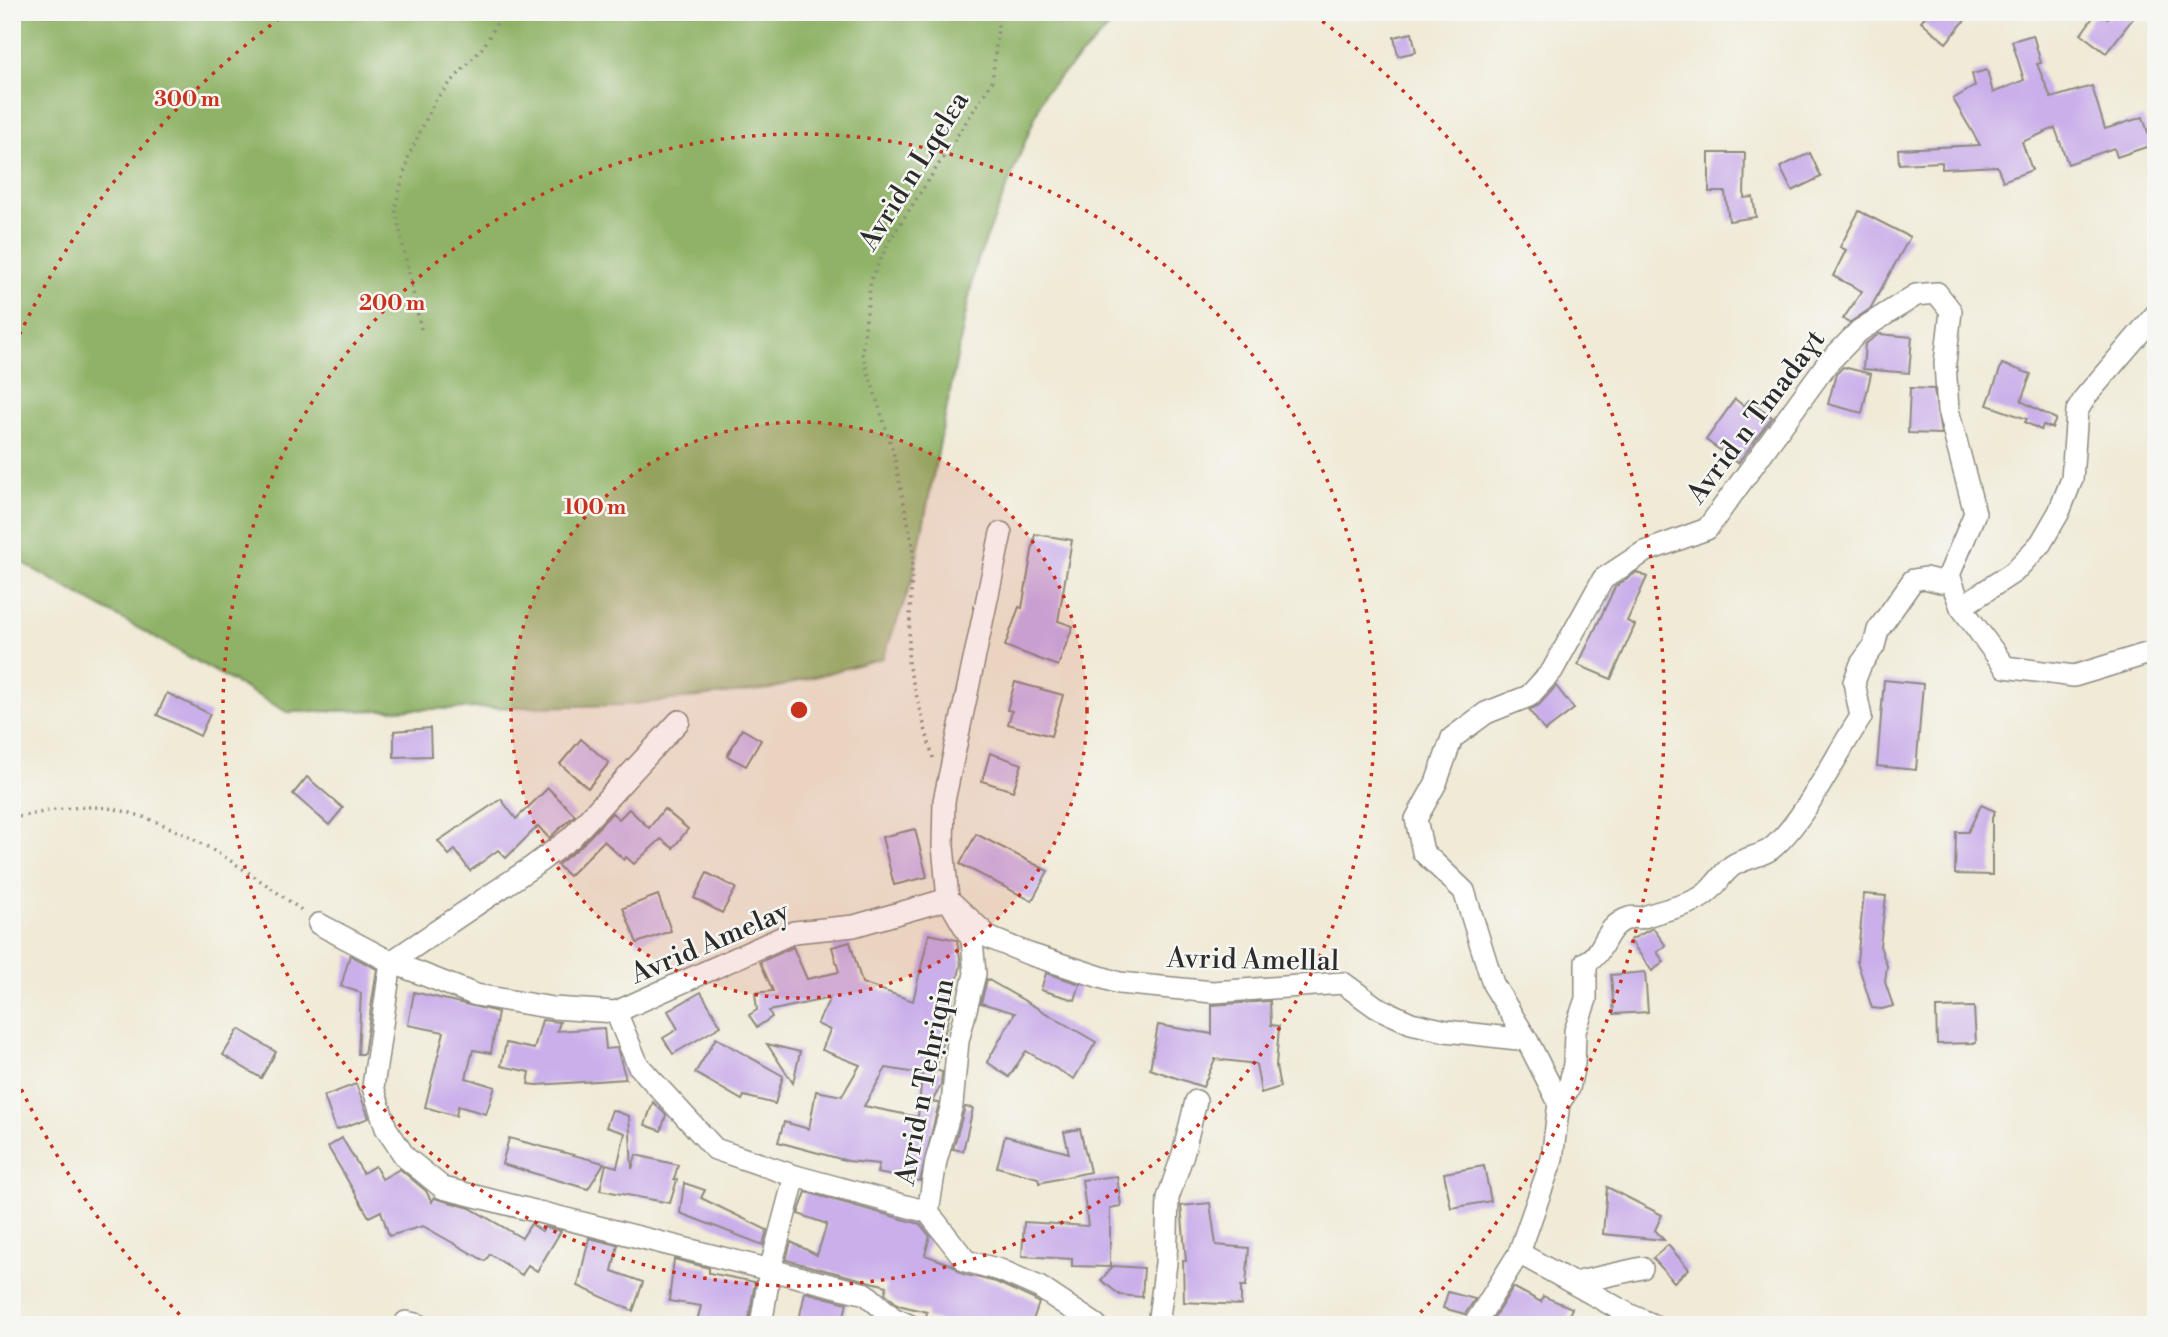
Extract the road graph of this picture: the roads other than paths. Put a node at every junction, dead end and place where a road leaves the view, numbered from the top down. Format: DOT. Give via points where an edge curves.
graph roads {
  1 [pos="2156,314"];
  2 [pos="1001,533"];
  3 [pos="1949,575"];
  4 [pos="1961,607"];
  5 [pos="2156,651"];
  6 [pos="679,721"];
  7 [pos="948,899"];
  8 [pos="319,924"];
  9 [pos="391,962"];
  10 [pos="616,1012"];
  11 [pos="1527,1040"];
  12 [pos="1196,1101"];
  13 [pos="1559,1103"];
  14 [pos="795,1176"];
  15 [pos="928,1212"];
  16 [pos="1519,1254"];
  17 [pos="1642,1268"];
  18 [pos="770,1270"];
  19 [pos="1574,1283"];
  20 [pos="1484,1320"];
  21 [pos="761,1325"];
  22 [pos="909,1325"];
  23 [pos="1096,1325"];
  24 [pos="1158,1325"];
  25 [pos="1653,1325"];
  1 -- 4 [label="street" via="2077,411 2071,479 2041,543 2014,572"];
  2 -- 7 [label="street, Avrid n Teḥṛiqin" via="944,801"];
  3 -- 4 [label="street"];
  3 -- 11 [label="street, Avrid n Tmadaɣt" via="1975,513 1948,410 1945,363 1951,311 1937,293 1916,295 1859,331 1826,365 1707,529 1644,552 1603,579 1552,671 1529,696 1486,713 1452,738 1436,783 1416,819 1423,852 1464,891 1493,984"];
  3 -- 13 [label="street" via="1941,582 1913,580 1878,630 1854,682 1861,717 1807,804 1770,849 1735,864 1698,899 1668,911 1656,910 1642,919 1630,917 1611,928 1593,960 1586,962 1586,999 1576,1031 1574,1064 1569,1088"];
  4 -- 5 [label="street" via="2005,667 2074,676"];
  6 -- 9 [label="street" via="571,838"];
  7 -- 10 [label="street, Avrid Amelay" via="854,926 794,932"];
  7 -- 11 [label="street, Avrid Amellal" via="990,937 1119,983 1213,992 1343,983 1376,1007 1411,1023"];
  7 -- 15 [label="street, Avrid n Teḥṛiqin" via="972,940 975,974 958,1041 952,1105"];
  8 -- 9 [label="street"];
  9 -- 10 [label="street" via="476,995 553,1008"];
  9 -- 18 [label="street" via="373,1087 386,1128 405,1157 443,1188"];
  10 -- 14 [label="street, Avrid n Teḥṛiqin" via="638,1065 715,1149"];
  11 -- 13 [label="street, Avrid n Tmadaɣt"];
  12 -- 24 [label="street" via="1168,1198"];
  13 -- 16 [label="street" via="1552,1159"];
  14 -- 15 [label="street, Avrid n Teḥṛiqin"];
  14 -- 18 [label="street"];
  15 -- 23 [label="street, Avrid n Teḥṛiqin" via="966,1262 1039,1287"];
  16 -- 19 [label="street"];
  16 -- 20 [label="street"];
  17 -- 19 [label="street"];
  18 -- 21 [label="street"];
  18 -- 22 [label="street" via="866,1294 893,1318"];
  19 -- 25 [label="street"];
}
